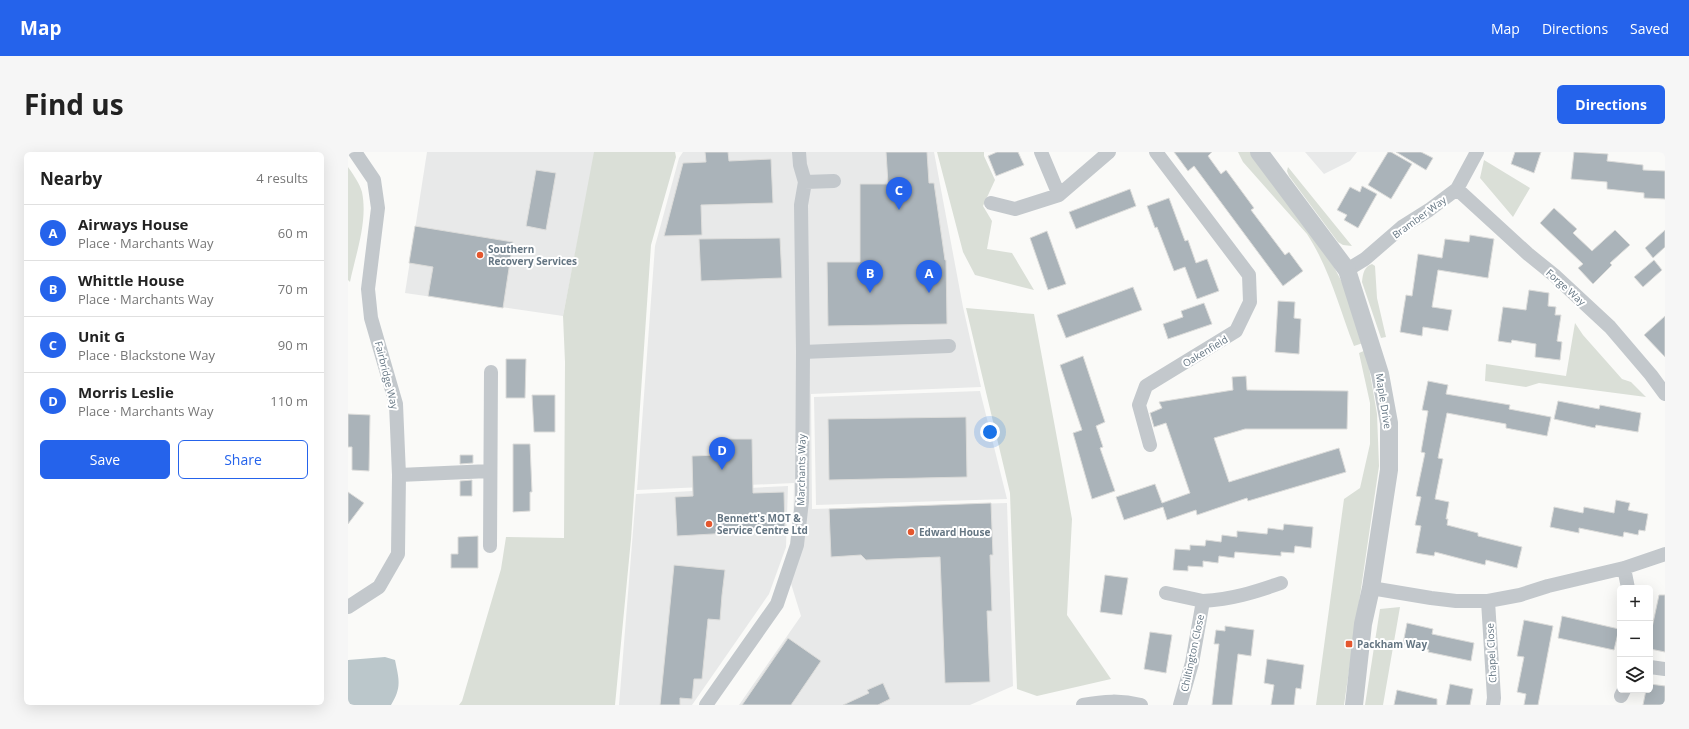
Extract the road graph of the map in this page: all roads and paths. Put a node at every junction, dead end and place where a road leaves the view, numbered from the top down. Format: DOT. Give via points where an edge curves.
graph roads {
  1 [pos="355,152"];
  2 [pos="799,152"];
  3 [pos="1041,152"];
  4 [pos="1109,152"];
  5 [pos="1156,152"];
  6 [pos="1260,152"];
  7 [pos="1477,152"];
  8 [pos="834,181"];
  9 [pos="805,182"];
  10 [pos="1457,189"];
  11 [pos="1059,195"];
  12 [pos="991,203"];
  13 [pos="1347,270"];
  14 [pos="949,346"];
  15 [pos="803,352"];
  16 [pos="491,372"];
  17 [pos="1665,394"];
  18 [pos="1150,445"];
  19 [pos="490,471"];
  20 [pos="399,475"];
  21 [pos="490,546"];
  22 [pos="1665,554"];
  23 [pos="1624,568"];
  24 [pos="1280,583"];
  25 [pos="1627,585"];
  26 [pos="1371,588"];
  27 [pos="1166,592"];
  28 [pos="1203,601"];
  29 [pos="1488,601"];
  30 [pos="348,606"];
  31 [pos="1653,667"];
  32 [pos="1665,668"];
  33 [pos="706,705"];
  34 [pos="1083,705"];
  35 [pos="1141,705"];
  36 [pos="1180,705"];
  37 [pos="1354,705"];
  38 [pos="1493,705"];
  1 -- 20 [label="street, Fairbridge Way" via="374,180 378,208 368,289 371,318 396,404"];
  2 -- 9 [label="street, Marchants Way"];
  3 -- 11 [label="street"];
  4 -- 11 [label="street"];
  5 -- 18 [label="street, Oakenfield" via="1249,275 1250,302 1236,331 1146,386 1139,405"];
  6 -- 13 [label="street, Maple Drive"];
  7 -- 10 [label="street, Bramber Way"];
  8 -- 9 [label="street"];
  9 -- 15 [label="street, Marchants Way" via="801,205"];
  10 -- 13 [label="street, Bramber Way" via="1402,227"];
  10 -- 17 [label="street, Forge Way" via="1610,327"];
  11 -- 12 [label="street" via="1015,210"];
  13 -- 26 [label="street, Maple Drive" via="1380,374 1389,423 1389,470"];
  14 -- 15 [label="street"];
  15 -- 33 [label="street, Marchants Way" via="802,501 797,545 778,604"];
  16 -- 19 [label="street"];
  19 -- 20 [label="street"];
  19 -- 21 [label="street"];
  20 -- 30 [label="street, Fairbridge Way" via="398,554 379,587"];
  22 -- 23 [label="street"];
  23 -- 25 [label="street"];
  23 -- 29 [label="street"];
  24 -- 28 [label="street, Chiltington Close" via="1226,600"];
  26 -- 29 [label="street" via="1456,601"];
  26 -- 37 [label="street, Maple Drive" via="1363,624"];
  27 -- 28 [label="street, Chiltington Close"];
  28 -- 36 [label="street, Chiltington Close" via="1192,663"];
  29 -- 38 [label="street, Chapel Close"];
  31 -- 32 [label="street"];
  34 -- 35 [label="street" via="1125,701"];
}
